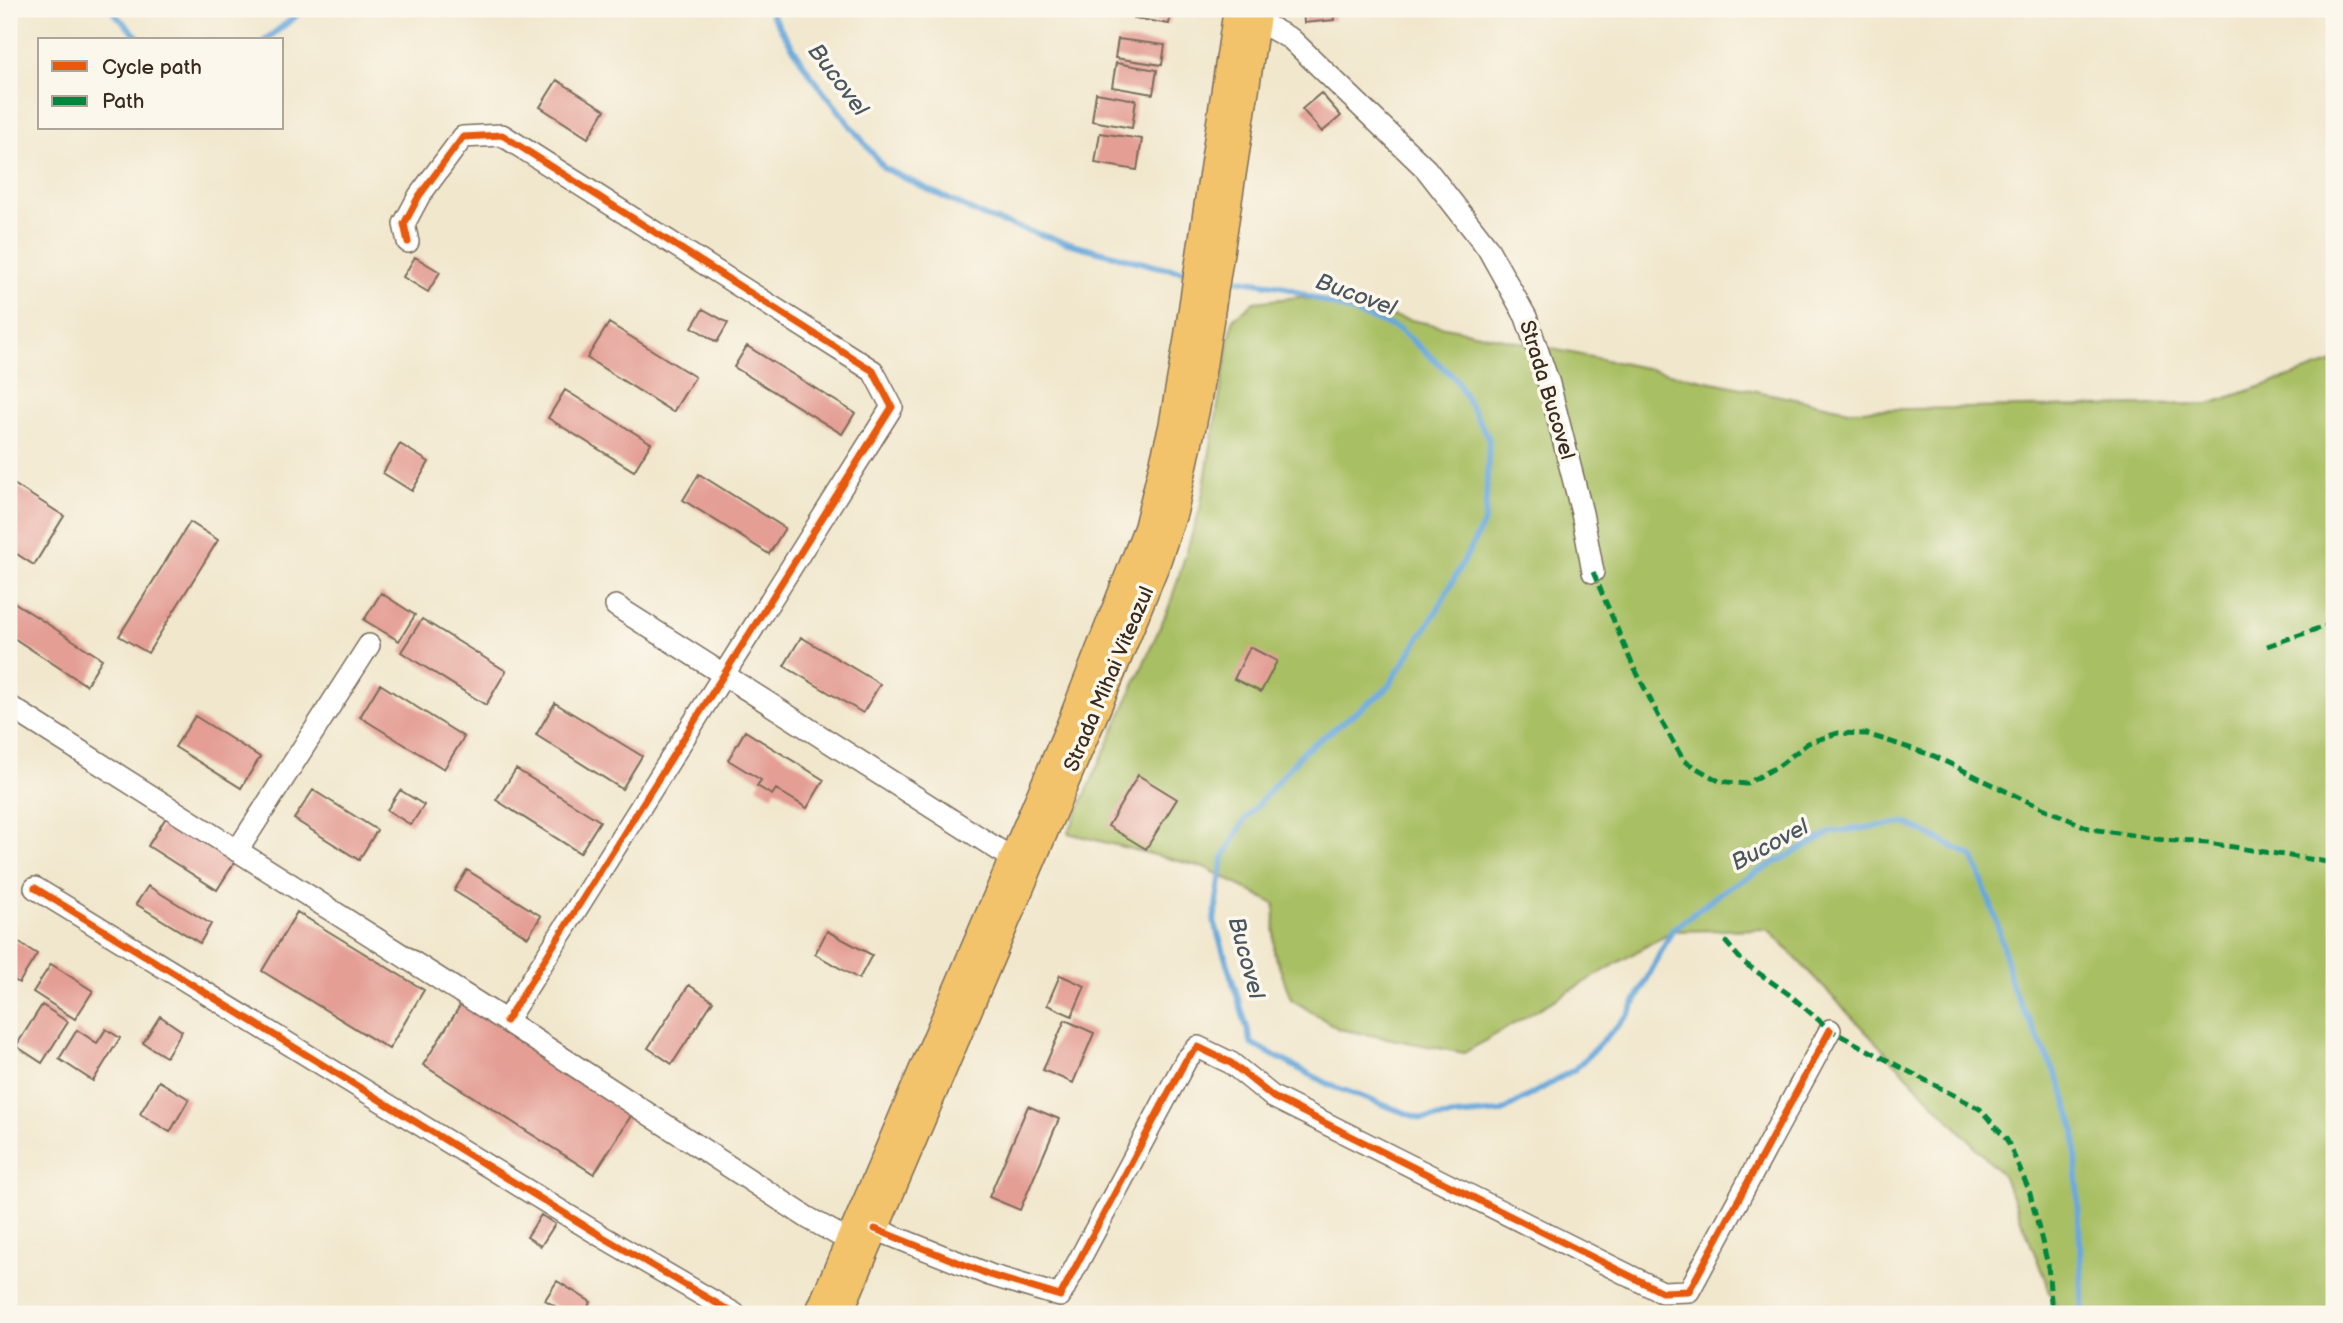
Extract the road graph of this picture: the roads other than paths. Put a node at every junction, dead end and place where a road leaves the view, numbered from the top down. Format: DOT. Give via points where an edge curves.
graph roads {
  1 [pos="1251,13"];
  2 [pos="408,242"];
  3 [pos="1197,341"];
  4 [pos="1593,572"];
  5 [pos="616,606"];
  6 [pos="369,645"];
  7 [pos="722,675"];
  8 [pos="9,706"];
  9 [pos="237,851"];
  10 [pos="1013,859"];
  11 [pos="35,888"];
  12 [pos="506,1021"];
  13 [pos="1830,1030"];
  14 [pos="875,1228"];
  15 [pos="848,1240"];
  16 [pos="735,1314"];
  17 [pos="818,1314"];
  18 [pos="839,1314"];
  1 -- 3 [label="main road, Strada Mihai Viteazul"];
  1 -- 4 [label="street, Strada Bucovel" via="1291,39 1426,169 1486,247 1526,317 1549,384"];
  2 -- 7 [label="street" via="404,224 463,137 502,135 873,371 891,407"];
  3 -- 10 [label="main road, Strada Mihai Viteazul" via="1147,528"];
  3 -- 14 [label="main road, Strada Mihai Viteazul" via="1185,467 1157,562"];
  5 -- 7 [label="street"];
  6 -- 9 [label="street"];
  7 -- 10 [label="street"];
  7 -- 12 [label="street"];
  8 -- 9 [label="street"];
  9 -- 12 [label="street"];
  10 -- 15 [label="main road, Strada Mihai Viteazul"];
  11 -- 16 [label="street"];
  12 -- 15 [label="street"];
  13 -- 14 [label="street" via="1689,1291 1662,1292 1273,1097 1231,1063 1198,1047 1186,1060 1060,1296 990,1275"];
  14 -- 18 [label="main road, Strada Mihai Viteazul"];
  15 -- 17 [label="main road, Strada Mihai Viteazul"];
}
